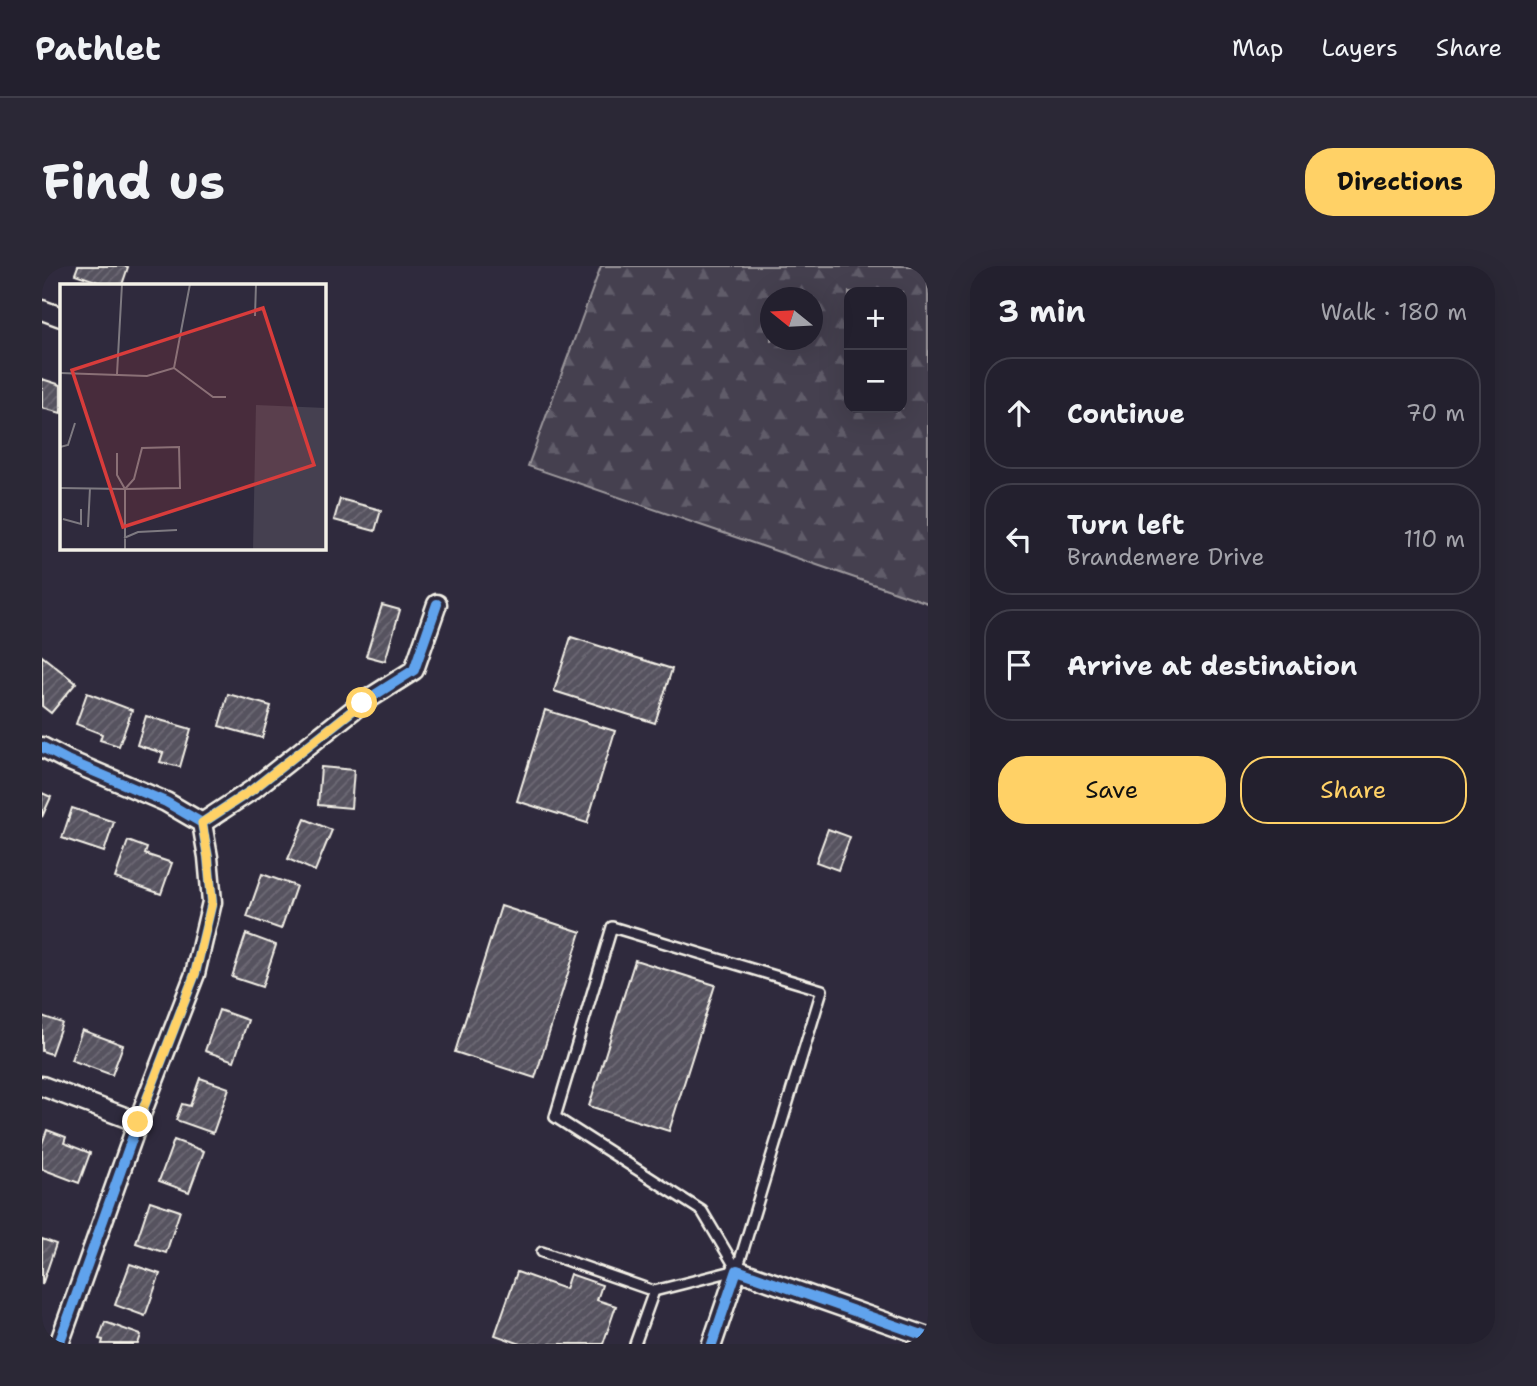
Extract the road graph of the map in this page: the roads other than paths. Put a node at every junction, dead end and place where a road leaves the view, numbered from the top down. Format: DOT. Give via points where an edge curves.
graph roads {
  1 [pos="42,310"];
  2 [pos="60,317"];
  3 [pos="437,604"];
  4 [pos="42,747"];
  5 [pos="202,823"];
  6 [pos="42,1086"];
  7 [pos="138,1122"];
  8 [pos="542,1252"];
  9 [pos="737,1270"];
  10 [pos="654,1291"];
  11 [pos="928,1337"];
  12 [pos="59,1344"];
  13 [pos="635,1344"];
  14 [pos="712,1344"];
  1 -- 2 [label="street"];
  3 -- 5 [label="street" via="414,670 362,703 252,790"];
  4 -- 5 [label="street" via="166,802"];
  5 -- 7 [label="street" via="212,902 195,974"];
  6 -- 7 [label="street"];
  7 -- 12 [label="street"];
  8 -- 10 [label="lane"];
  9 -- 9 [label="lane" via="822,990 612,927 555,1117 702,1210"];
  9 -- 10 [label="lane"];
  9 -- 11 [label="street"];
  9 -- 14 [label="street"];
  10 -- 13 [label="lane"];
}
